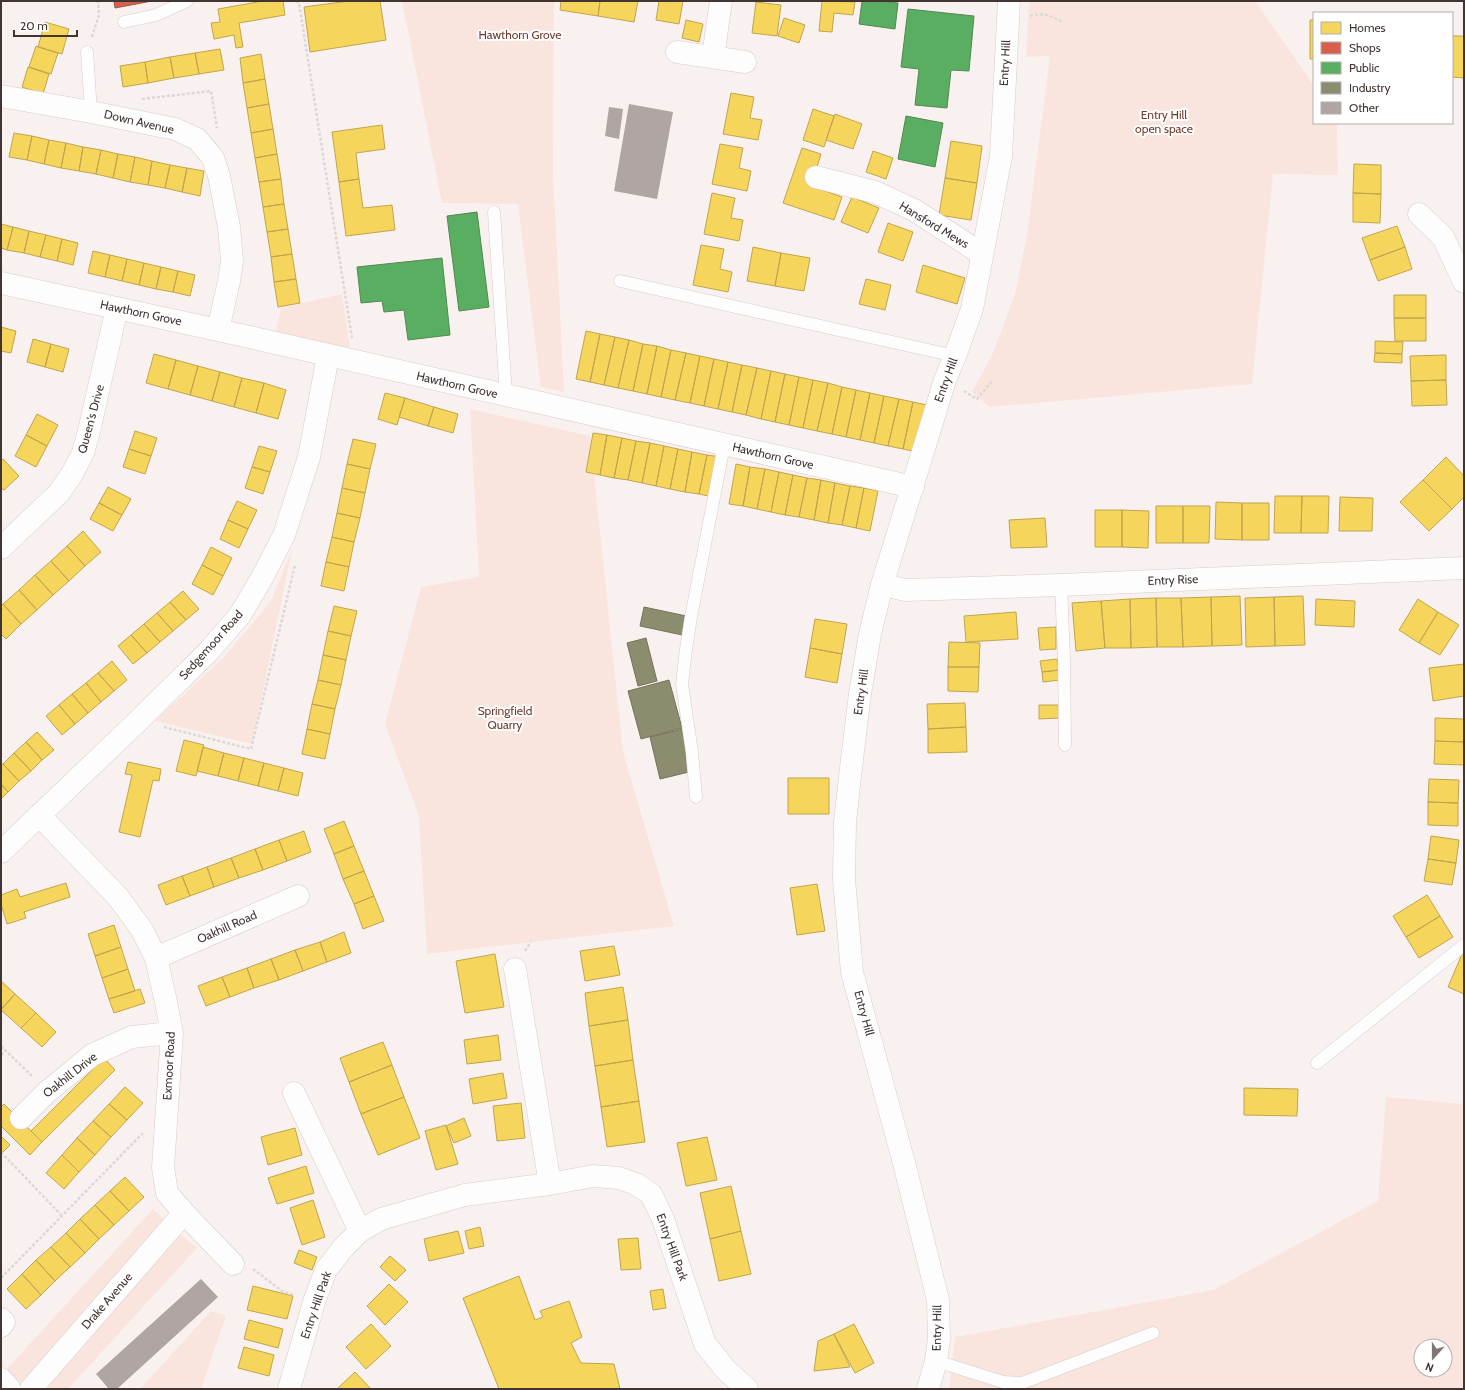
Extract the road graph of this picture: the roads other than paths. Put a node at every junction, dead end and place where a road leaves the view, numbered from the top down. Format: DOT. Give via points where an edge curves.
graph roads {
  1 [pos="187,1"];
  2 [pos="721,1"];
  3 [pos="1009,1"];
  4 [pos="124,22"];
  5 [pos="86,52"];
  6 [pos="677,52"];
  7 [pos="713,57"];
  8 [pos="745,62"];
  9 [pos="1,96"];
  10 [pos="91,112"];
  11 [pos="816,177"];
  12 [pos="494,212"];
  13 [pos="1419,214"];
  14 [pos="982,254"];
  15 [pos="620,281"];
  16 [pos="1464,282"];
  17 [pos="1,283"];
  18 [pos="117,308"];
  19 [pos="218,330"];
  20 [pos="328,356"];
  21 [pos="955,356"];
  22 [pos="506,396"];
  23 [pos="724,445"];
  24 [pos="913,487"];
  25 [pos="1,548"];
  26 [pos="1464,568"];
  27 [pos="882,585"];
  28 [pos="1061,585"];
  29 [pos="1065,745"];
  30 [pos="696,797"];
  31 [pos="39,815"];
  32 [pos="1,852"];
  33 [pos="298,896"];
  34 [pos="1464,944"];
  35 [pos="156,958"];
  36 [pos="515,969"];
  37 [pos="172,1033"];
  38 [pos="1317,1063"];
  39 [pos="294,1093"];
  40 [pos="21,1118"];
  41 [pos="550,1184"];
  42 [pos="184,1213"];
  43 [pos="360,1231"];
  44 [pos="234,1264"];
  45 [pos="1,1318"];
  46 [pos="1,1326"];
  47 [pos="1153,1333"];
  48 [pos="936,1361"];
  49 [pos="1,1379"];
  50 [pos="10,1389"];
  51 [pos="30,1389"];
  52 [pos="289,1389"];
  53 [pos="747,1389"];
  54 [pos="928,1389"];
  1 -- 4 [label="lane" via="156,15"];
  2 -- 7 [label="street"];
  3 -- 14 [label="street, Entry Hill" via="1001,156"];
  5 -- 10 [label="lane"];
  6 -- 7 [label="street"];
  7 -- 8 [label="street"];
  9 -- 10 [label="street, Down Avenue"];
  10 -- 19 [label="street, Down Avenue" via="175,129 197,139 213,158 229,227 232,262"];
  11 -- 14 [label="street, Hansford Mews" via="875,192 895,201 914,210"];
  12 -- 22 [label="lane"];
  13 -- 16 [label="street" via="1443,237"];
  14 -- 21 [label="street, Entry Hill" via="972,309"];
  15 -- 21 [label="lane"];
  17 -- 18 [label="street, Hawthorn Grove"];
  18 -- 19 [label="street, Hawthorn Grove"];
  18 -- 25 [label="street, Queen's Drive" via="83,452 59,493"];
  19 -- 20 [label="street, Hawthorn Grove"];
  20 -- 22 [label="street, Hawthorn Grove"];
  20 -- 31 [label="street, Sedgemoor Road" via="309,457 284,535 240,615 208,652"];
  21 -- 24 [label="street, Entry Hill" via="945,380"];
  22 -- 23 [label="street, Hawthorn Grove"];
  23 -- 24 [label="street, Hawthorn Grove"];
  23 -- 30 [label="lane" via="691,617 682,684"];
  24 -- 27 [label="street, Entry Hill"];
  26 -- 28 [label="street, Entry Rise"];
  27 -- 28 [label="street, Entry Rise" via="906,590"];
  27 -- 48 [label="street, Entry Hill" via="870,634 860,694 845,822 844,879 852,972 938,1300 939,1339"];
  28 -- 29 [label="lane"];
  31 -- 32 [label="street, Sedgemoor Road"];
  31 -- 35 [label="street, Exmoor Road" via="118,897 142,930"];
  33 -- 35 [label="street, Oakhill Road"];
  34 -- 38 [label="lane"];
  35 -- 37 [label="street, Exmoor Road"];
  36 -- 41 [label="street"];
  37 -- 40 [label="street, Oakhill Drive" via="132,1037 92,1055 47,1092"];
  37 -- 42 [label="street, Exmoor Road" via="163,1168 167,1192"];
  39 -- 43 [label="street"];
  41 -- 43 [label="street, Entry Hill Park" via="465,1195 381,1219"];
  41 -- 53 [label="street, Entry Hill Park" via="593,1176 619,1178 636,1184 651,1194 663,1219 705,1344 726,1370"];
  42 -- 44 [label="street, Exmoor Road"];
  42 -- 51 [label="street, Drake Avenue"];
  43 -- 52 [label="street, Entry Hill Park" via="326,1270"];
  45 -- 46 [label="street" via="4,1322"];
  47 -- 48 [label="lane" via="1022,1382 1003,1382"];
  48 -- 54 [label="street, Entry Hill"];
  49 -- 50 [label="street"];
}
